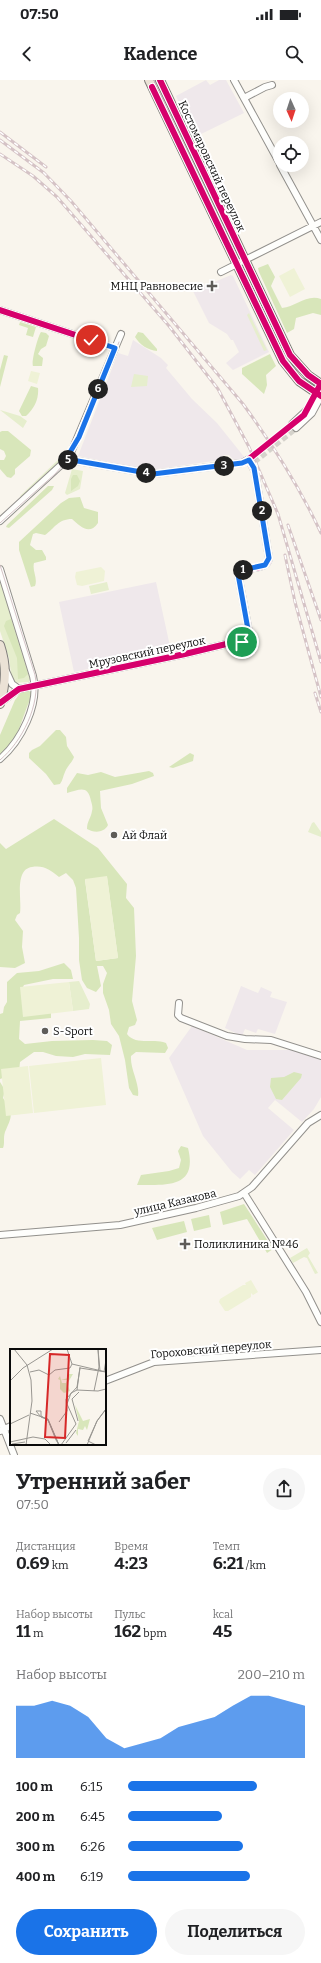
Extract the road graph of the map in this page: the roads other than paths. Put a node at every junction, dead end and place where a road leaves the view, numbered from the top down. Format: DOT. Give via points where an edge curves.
graph roads {
  1 [pos="144,80"];
  2 [pos="160,80"];
  3 [pos="234,80"];
  4 [pos="150,83"];
  5 [pos="272,85"];
  6 [pos="244,98"];
  7 [pos="273,152"];
  8 [pos="284,172"];
  9 [pos="321,222"];
  10 [pos="313,226"];
  11 [pos="321,240"];
  12 [pos="246,260"];
  13 [pos="238,264"];
  14 [pos="221,272"];
  15 [pos="0,310"];
  16 [pos="121,334"];
  17 [pos="115,348"];
  18 [pos="321,384"];
  19 [pos="319,396"];
  20 [pos="294,426"];
  21 [pos="66,459"];
  22 [pos="0,521"];
  23 [pos="0,569"];
  24 [pos="0,645"];
  25 [pos="6,670"];
  26 [pos="35,687"];
  27 [pos="19,689"];
  28 [pos="0,704"];
  29 [pos="0,759"];
  30 [pos="180,1003"];
  31 [pos="321,1056"];
  32 [pos="321,1114"];
  33 [pos="244,1193"];
  34 [pos="0,1235"];
  35 [pos="321,1322"];
  36 [pos="321,1350"];
  37 [pos="106,1381"];
  38 [pos="0,1419"];
  39 [pos="2,1430"];
  40 [pos="14,1455"];
  1 -- 4 [label="main road"];
  2 -- 12 [label="main road, Костомаровский переулок"];
  3 -- 6 [label="street"];
  4 -- 13 [label="main road, Костомаровский переулок"];
  5 -- 6 [label="street"];
  6 -- 7 [label="street"];
  8 -- 10 [label="street"];
  9 -- 10 [label="street"];
  10 -- 11 [label="street"];
  10 -- 12 [label="street"];
  12 -- 13 [label="street"];
  12 -- 18 [label="main road, Костомаровский переулок" via="290,354 308,375"];
  13 -- 14 [label="street"];
  13 -- 19 [label="main road, Костомаровский переулок" via="283,361 299,381"];
  15 -- 17 [label="street"];
  16 -- 17 [label="street"];
  17 -- 21 [label="street" via="79,437"];
  18 -- 19 [label="street"];
  19 -- 20 [label="street"];
  21 -- 22 [label="street"];
  21 -- 26 [label="street, Мрузовский переулок" via="153,474 252,461 269,558 265,565 242,570 238,574 249,632 247,639"];
  23 -- 26 [label="street"];
  24 -- 25 [label="main road"];
  25 -- 27 [label="street" via="10,681"];
  25 -- 28 [label="main road"];
  26 -- 27 [label="street, Мрузовский переулок"];
  26 -- 29 [label="street" via="20,735 12,748"];
  27 -- 28 [label="street, Мрузовский переулок"];
  30 -- 31 [label="street" via="178,1015 181,1018 227,1036 279,1041"];
  32 -- 33 [label="street, улица Казакова" via="308,1123"];
  33 -- 34 [label="street, улица Казакова" via="218,1203 120,1225"];
  33 -- 35 [label="street" via="306,1292"];
  36 -- 37 [label="street, Гороховский переулок" via="154,1362"];
  38 -- 39 [label="street"];
  39 -- 40 [label="street"];
}
